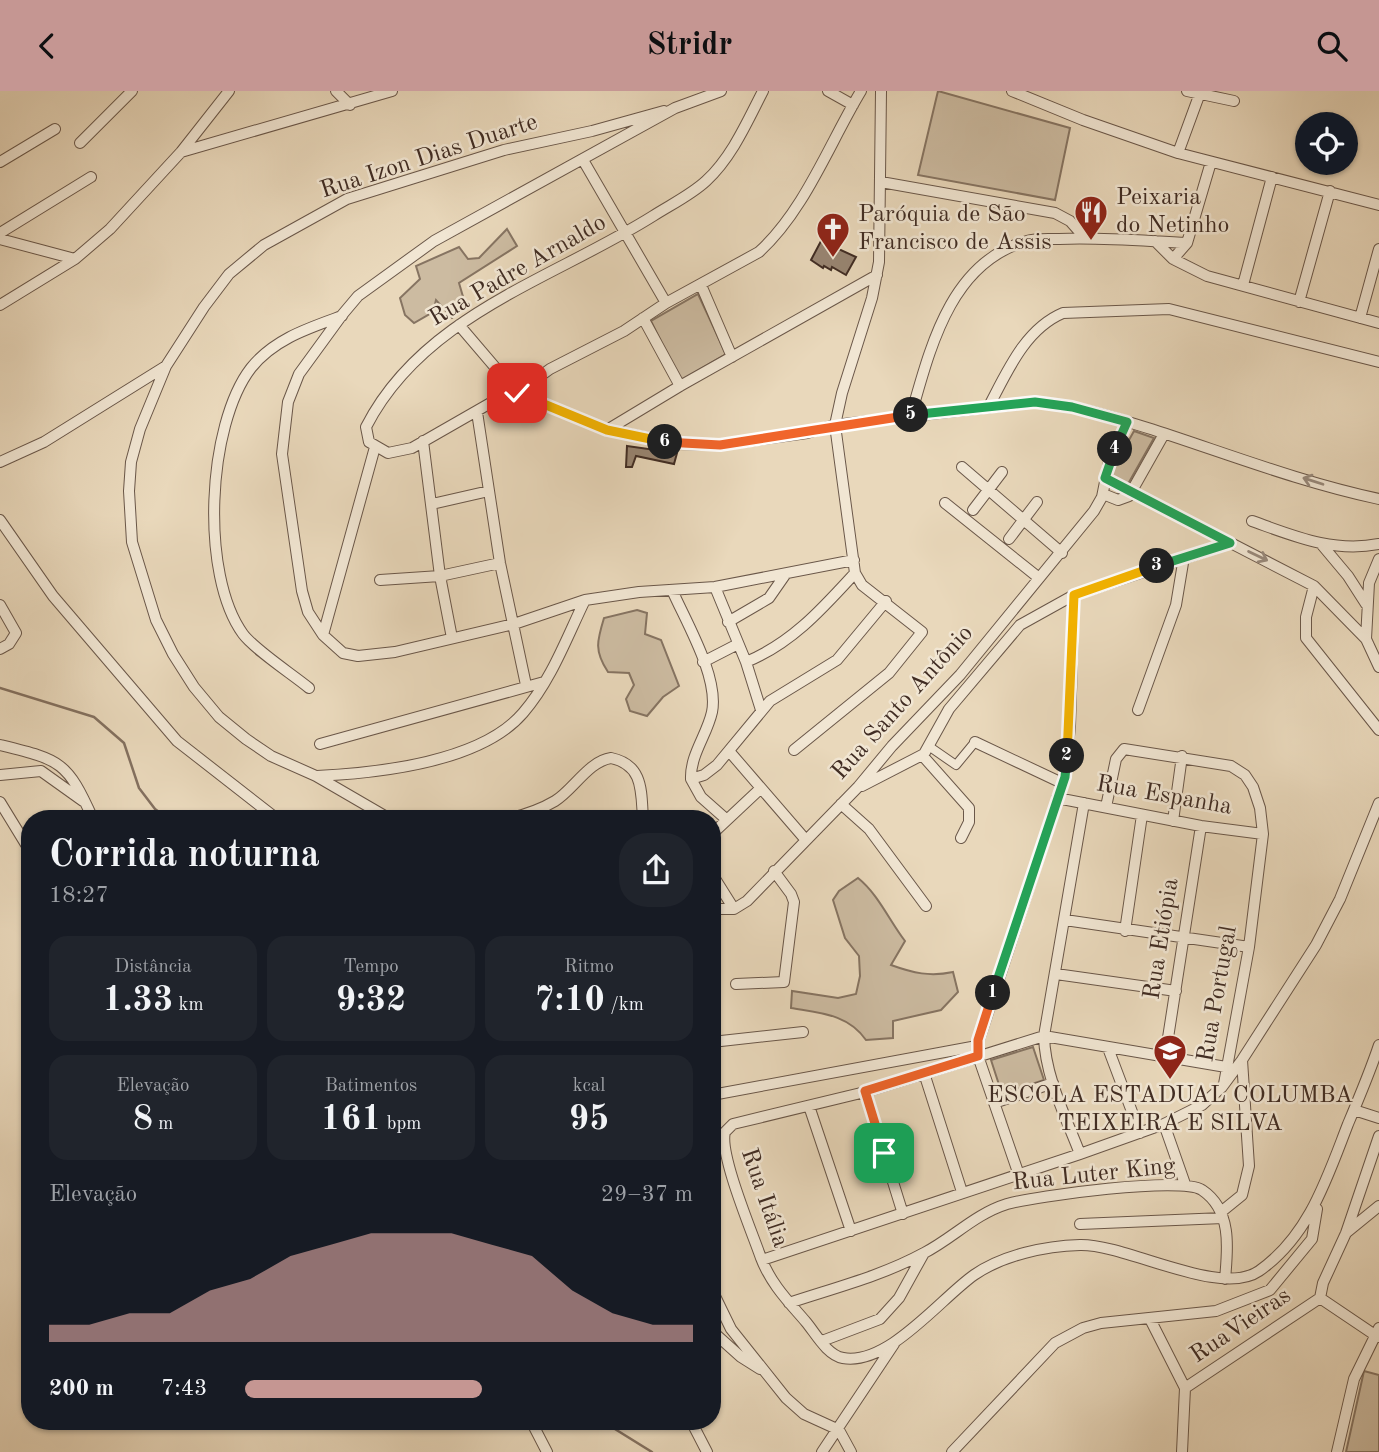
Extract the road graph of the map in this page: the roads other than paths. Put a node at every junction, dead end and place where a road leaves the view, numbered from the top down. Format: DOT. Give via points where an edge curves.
graph roads {
  1 [pos="132,91"];
  2 [pos="229,91"];
  3 [pos="336,91"];
  4 [pos="390,91"];
  5 [pos="721,91"];
  6 [pos="763,91"];
  7 [pos="828,91"];
  8 [pos="862,91"];
  9 [pos="881,91"];
  10 [pos="1012,91"];
  11 [pos="1187,91"];
  12 [pos="1200,93"];
  13 [pos="1234,101"];
  14 [pos="349,105"];
  15 [pos="853,105"];
  16 [pos="674,108"];
  17 [pos="55,129"];
  18 [pos="80,143"];
  19 [pos="181,152"];
  20 [pos="1178,153"];
  21 [pos="583,160"];
  22 [pos="0,162"];
  23 [pos="1210,162"];
  24 [pos="91,177"];
  25 [pos="1272,177"];
  26 [pos="881,182"];
  27 [pos="1329,191"];
  28 [pos="1379,205"];
  29 [pos="0,233"];
  30 [pos="625,233"];
  31 [pos="1085,238"];
  32 [pos="0,239"];
  33 [pos="1155,241"];
  34 [pos="1187,243"];
  35 [pos="1378,255"];
  36 [pos="75,259"];
  37 [pos="1173,259"];
  38 [pos="877,275"];
  39 [pos="701,285"];
  40 [pos="1243,285"];
  41 [pos="1299,302"];
  42 [pos="666,303"];
  43 [pos="0,305"];
  44 [pos="342,315"];
  45 [pos="643,318"];
  46 [pos="1360,319"];
  47 [pos="1379,323"];
  48 [pos="459,325"];
  49 [pos="732,357"];
  50 [pos="1379,362"];
  51 [pos="166,366"];
  52 [pos="680,386"];
  53 [pos="517,393"];
  54 [pos="989,406"];
  55 [pos="477,412"];
  56 [pos="911,415"];
  57 [pos="1127,422"];
  58 [pos="835,425"];
  59 [pos="607,430"];
  60 [pos="1164,433"];
  61 [pos="423,441"];
  62 [pos="374,447"];
  63 [pos="0,462"];
  64 [pos="962,467"];
  65 [pos="1002,473"];
  66 [pos="1105,478"];
  67 [pos="489,491"];
  68 [pos="988,491"];
  69 [pos="1132,492"];
  70 [pos="1103,494"];
  71 [pos="1379,499"];
  72 [pos="1037,502"];
  73 [pos="432,503"];
  74 [pos="945,503"];
  75 [pos="973,510"];
  76 [pos="0,520"];
  77 [pos="1024,520"];
  78 [pos="1252,521"];
  79 [pos="1009,539"];
  80 [pos="1230,543"];
  81 [pos="1379,544"];
  82 [pos="1322,545"];
  83 [pos="1062,553"];
  84 [pos="1184,557"];
  85 [pos="1379,559"];
  86 [pos="854,560"];
  87 [pos="500,563"];
  88 [pos="855,573"];
  89 [pos="785,575"];
  90 [pos="440,576"];
  91 [pos="1039,578"];
  92 [pos="380,580"];
  93 [pos="1314,586"];
  94 [pos="715,587"];
  95 [pos="672,590"];
  96 [pos="1074,595"];
  97 [pos="585,600"];
  98 [pos="886,601"];
  99 [pos="1366,604"];
  100 [pos="0,605"];
  101 [pos="727,622"];
  102 [pos="514,624"];
  103 [pos="323,635"];
  104 [pos="452,638"];
  105 [pos="1366,639"];
  106 [pos="738,645"];
  107 [pos="0,649"];
  108 [pos="703,661"];
  109 [pos="746,662"];
  110 [pos="1379,667"];
  111 [pos="544,682"];
  112 [pos="526,685"];
  113 [pos="309,688"];
  114 [pos="761,710"];
  115 [pos="1138,710"];
  116 [pos="1379,730"];
  117 [pos="975,742"];
  118 [pos="320,744"];
  119 [pos="0,745"];
  120 [pos="794,750"];
  121 [pos="729,751"];
  122 [pos="926,751"];
  123 [pos="1182,756"];
  124 [pos="883,757"];
  125 [pos="893,770"];
  126 [pos="0,775"];
  127 [pos="316,776"];
  128 [pos="691,779"];
  129 [pos="1062,783"];
  130 [pos="858,787"];
  131 [pos="760,789"];
  132 [pos="1057,798"];
  133 [pos="0,802"];
  134 [pos="1084,803"];
  135 [pos="1379,803"];
  136 [pos="87,804"];
  137 [pos="841,804"];
  138 [pos="1106,807"];
  139 [pos="89,810"];
  140 [pos="265,810"];
  141 [pos="375,810"];
  142 [pos="537,810"];
  143 [pos="643,810"];
  144 [pos="716,810"];
  145 [pos="721,815"];
  146 [pos="1142,815"];
  147 [pos="727,820"];
  148 [pos="1172,821"];
  149 [pos="721,826"];
  150 [pos="1200,826"];
  151 [pos="1263,834"];
  152 [pos="21,836"];
  153 [pos="961,838"];
  154 [pos="805,839"];
  155 [pos="774,871"];
  156 [pos="721,888"];
  157 [pos="926,906"];
  158 [pos="734,909"];
  159 [pos="721,911"];
  160 [pos="1065,920"];
  161 [pos="1125,931"];
  162 [pos="1184,938"];
  163 [pos="1249,947"];
  164 [pos="1055,974"];
  165 [pos="736,984"];
  166 [pos="1176,991"];
  167 [pos="803,1032"];
  168 [pos="1044,1036"];
  169 [pos="721,1041"];
  170 [pos="1379,1045"];
  171 [pos="1108,1048"];
  172 [pos="977,1051"];
  173 [pos="1377,1056"];
  174 [pos="1165,1057"];
  175 [pos="1242,1060"];
  176 [pos="1226,1067"];
  177 [pos="924,1073"];
  178 [pos="1053,1083"];
  179 [pos="1224,1084"];
  180 [pos="865,1091"];
  181 [pos="721,1094"];
  182 [pos="994,1103"];
  183 [pos="809,1106"];
  184 [pos="1354,1110"];
  185 [pos="1379,1118"];
  186 [pos="1164,1124"];
  187 [pos="1140,1133"];
  188 [pos="1379,1136"];
  189 [pos="1080,1154"];
  190 [pos="1019,1175"];
  191 [pos="1185,1184"];
  192 [pos="962,1192"];
  193 [pos="1319,1198"];
  194 [pos="1379,1206"];
  195 [pos="904,1214"];
  196 [pos="1222,1215"];
  197 [pos="1080,1224"];
  198 [pos="851,1231"];
  199 [pos="1346,1233"];
  200 [pos="924,1253"];
  201 [pos="762,1260"];
  202 [pos="1225,1279"];
  203 [pos="1320,1298"];
  204 [pos="789,1303"];
  205 [pos="721,1308"];
  206 [pos="1150,1319"];
  207 [pos="1377,1334"];
  208 [pos="721,1339"];
  209 [pos="822,1341"];
  210 [pos="896,1341"];
  211 [pos="766,1373"];
  212 [pos="1185,1388"];
  213 [pos="838,1429"];
  214 [pos="536,1430"];
  215 [pos="696,1430"];
  216 [pos="547,1452"];
  217 [pos="707,1452"];
  218 [pos="822,1452"];
  219 [pos="851,1452"];
  220 [pos="952,1452"];
  221 [pos="1182,1452"];
  222 [pos="1337,1452"];
  1 -- 18 [label="street"];
  2 -- 19 [label="street"];
  3 -- 14 [label="street"];
  4 -- 14 [label="street"];
  5 -- 16 [label="street"];
  6 -- 30 [label="street, Rua Padre Arnaldo" via="737,141 706,181"];
  7 -- 15 [label="street"];
  8 -- 15 [label="street"];
  9 -- 26 [label="street"];
  10 -- 20 [label="street"];
  11 -- 12 [label="street"];
  12 -- 13 [label="street"];
  12 -- 20 [label="street"];
  14 -- 19 [label="street"];
  15 -- 39 [label="street" via="772,241"];
  16 -- 21 [label="street"];
  16 -- 51 [label="street, Rua Izon Dias Duarte" via="504,150 347,199 264,245 229,274"];
  17 -- 22 [label="street"];
  19 -- 36 [label="street" via="110,229"];
  20 -- 23 [label="street"];
  21 -- 30 [label="street"];
  21 -- 44 [label="street" via="434,241 358,296"];
  23 -- 25 [label="street"];
  23 -- 34 [label="street"];
  24 -- 29 [label="street"];
  25 -- 27 [label="street"];
  25 -- 40 [label="street"];
  26 -- 31 [label="street" via="1055,213"];
  26 -- 38 [label="street"];
  27 -- 28 [label="street"];
  27 -- 41 [label="street"];
  30 -- 42 [label="street"];
  30 -- 48 [label="street, Rua Padre Arnaldo"];
  31 -- 33 [label="street"];
  31 -- 56 [label="street" via="1028,240 1005,249 972,276 945,313"];
  32 -- 36 [label="street"];
  33 -- 34 [label="street"];
  33 -- 37 [label="street"];
  34 -- 37 [label="street"];
  35 -- 46 [label="street"];
  36 -- 43 [label="street"];
  37 -- 40 [label="street" via="1207,276"];
  38 -- 49 [label="street"];
  38 -- 58 [label="street"];
  39 -- 42 [label="street"];
  39 -- 49 [label="street"];
  40 -- 41 [label="street"];
  41 -- 46 [label="street"];
  42 -- 45 [label="street"];
  44 -- 103 [label="street" via="299,374 288,402 282,454 302,591 308,612"];
  44 -- 113 [label="street" via="279,342 251,367 231,406 214,507 220,578 238,625"];
  45 -- 52 [label="street"];
  45 -- 53 [label="street" via="550,369"];
  46 -- 47 [label="street"];
  48 -- 53 [label="street"];
  48 -- 62 [label="street, Rua Padre Arnaldo" via="415,359 384,396 366,427"];
  49 -- 52 [label="street"];
  50 -- 54 [label="street" via="1169,309 1063,313 1047,320 1032,335"];
  51 -- 63 [label="street" via="44,442"];
  51 -- 127 [label="street, Rua Izon Dias Duarte" via="140,429 129,491 132,542 156,620 194,688 219,717 271,756"];
  52 -- 59 [label="street"];
  53 -- 55 [label="street"];
  53 -- 59 [label="street"];
  54 -- 56 [label="street"];
  54 -- 57 [label="street" via="1050,403"];
  55 -- 61 [label="street"];
  55 -- 67 [label="street"];
  56 -- 58 [label="street"];
  57 -- 60 [label="street"];
  57 -- 66 [label="street"];
  58 -- 59 [label="street" via="720,445 678,444"];
  58 -- 86 [label="street"];
  60 -- 69 [label="street"];
  71 -- 60 [label="street, one-way"];
  61 -- 62 [label="street" via="402,452"];
  61 -- 73 [label="street"];
  62 -- 103 [label="street"];
  64 -- 68 [label="street"];
  65 -- 68 [label="street"];
  66 -- 69 [label="street"];
  66 -- 70 [label="street"];
  67 -- 73 [label="street"];
  67 -- 87 [label="street"];
  68 -- 75 [label="street"];
  68 -- 77 [label="street"];
  69 -- 70 [label="street" via="1122,501"];
  69 -- 80 [label="street"];
  70 -- 83 [label="street, Rua Santo Antônio"];
  72 -- 77 [label="street"];
  73 -- 90 [label="street"];
  74 -- 91 [label="street"];
  76 -- 140 [label="street" via="53,596 177,741"];
  77 -- 79 [label="street"];
  77 -- 83 [label="street"];
  78 -- 82 [label="street"];
  80 -- 84 [label="street"];
  80 -- 93 [label="street, one-way"];
  81 -- 82 [label="street"];
  82 -- 99 [label="street"];
  83 -- 91 [label="street, Rua Santo Antônio"];
  84 -- 96 [label="street"];
  84 -- 115 [label="street" via="1175,605"];
  85 -- 99 [label="street"];
  86 -- 88 [label="street"];
  86 -- 89 [label="street"];
  87 -- 90 [label="street"];
  87 -- 102 [label="street"];
  88 -- 98 [label="street" via="862,585"];
  88 -- 109 [label="street" via="798,632"];
  89 -- 94 [label="street"];
  89 -- 101 [label="street" via="762,603"];
  90 -- 92 [label="street"];
  90 -- 104 [label="street"];
  91 -- 124 [label="street, Rua Santo Antônio" via="960,675"];
  93 -- 105 [label="street"];
  93 -- 116 [label="street" via="1306,638"];
  94 -- 95 [label="street"];
  94 -- 101 [label="street"];
  95 -- 97 [label="street"];
  95 -- 108 [label="street"];
  96 -- 122 [label="street" via="1020,625 949,709"];
  96 -- 129 [label="street" via="1070,726"];
  97 -- 102 [label="street"];
  97 -- 111 [label="street"];
  98 -- 114 [label="street" via="837,660"];
  98 -- 120 [label="street" via="922,632 889,673"];
  99 -- 105 [label="street"];
  100 -- 107 [label="street" via="16,633"];
  101 -- 106 [label="street"];
  102 -- 104 [label="street"];
  102 -- 112 [label="street"];
  103 -- 104 [label="street" via="343,653 358,656"];
  105 -- 110 [label="street"];
  106 -- 108 [label="street"];
  106 -- 109 [label="street"];
  108 -- 128 [label="street" via="713,703"];
  109 -- 114 [label="street"];
  111 -- 112 [label="street"];
  111 -- 127 [label="street" via="523,713 465,751 369,771"];
  112 -- 118 [label="street"];
  114 -- 121 [label="street"];
  117 -- 122 [label="street" via="956,765"];
  117 -- 129 [label="street"];
  119 -- 136 [label="street" via="55,761 76,781"];
  121 -- 128 [label="street" via="710,771"];
  121 -- 131 [label="street"];
  122 -- 125 [label="street"];
  122 -- 153 [label="street" via="969,808 969,822"];
  123 -- 138 [label="street, Rua Portugal" via="1121,750"];
  123 -- 148 [label="street"];
  123 -- 151 [label="street, Rua Portugal" via="1231,766 1245,775 1260,808"];
  124 -- 125 [label="street"];
  124 -- 130 [label="street, Rua Santo Antônio"];
  125 -- 130 [label="street"];
  126 -- 136 [label="street" via="41,771"];
  127 -- 141 [label="street, Rua Izon Dias Duarte"];
  128 -- 144 [label="street"];
  129 -- 132 [label="street"];
  130 -- 137 [label="street, Rua Santo Antônio"];
  131 -- 147 [label="street"];
  131 -- 154 [label="street"];
  132 -- 134 [label="street, Rua Espanha"];
  132 -- 172 [label="street"];
  133 -- 152 [label="street"];
  134 -- 138 [label="street, Rua Espanha"];
  134 -- 160 [label="street"];
  135 -- 175 [label="street" via="1316,945"];
  136 -- 139 [label="street"];
  137 -- 154 [label="street, Rua Santo Antônio"];
  137 -- 157 [label="street" via="869,829"];
  138 -- 146 [label="street, Rua Espanha"];
  142 -- 143 [label="street" via="611,758 635,772 642,788"];
  145 -- 147 [label="street"];
  146 -- 148 [label="street, Rua Espanha"];
  146 -- 161 [label="street"];
  147 -- 149 [label="street"];
  148 -- 150 [label="street, Rua Espanha"];
  150 -- 151 [label="street, Rua Espanha"];
  150 -- 162 [label="street, Rua Etiópia"];
  151 -- 163 [label="street, Rua Portugal"];
  154 -- 155 [label="street, Rua Santo Antônio"];
  155 -- 158 [label="street, Rua Santo Antônio"];
  155 -- 165 [label="street" via="794,902 784,982"];
  156 -- 158 [label="street"];
  158 -- 159 [label="street"];
  160 -- 161 [label="street"];
  160 -- 164 [label="street"];
  161 -- 162 [label="street"];
  162 -- 163 [label="street"];
  162 -- 166 [label="street, Rua Etiópia"];
  163 -- 176 [label="street, Rua Portugal"];
  164 -- 166 [label="street"];
  164 -- 168 [label="street"];
  166 -- 174 [label="street, Rua Etiópia"];
  167 -- 169 [label="street"];
  168 -- 171 [label="street"];
  168 -- 172 [label="street, Rua Itália"];
  168 -- 178 [label="street"];
  170 -- 173 [label="street"];
  171 -- 174 [label="street"];
  171 -- 187 [label="street"];
  172 -- 177 [label="street, Rua Itália"];
  172 -- 181 [label="street"];
  172 -- 182 [label="street"];
  173 -- 184 [label="street"];
  174 -- 176 [label="street"];
  175 -- 179 [label="street"];
  175 -- 196 [label="street" via="1250,1166 1241,1195"];
  176 -- 179 [label="street, Rua Portugal"];
  177 -- 180 [label="street, Rua Itália"];
  177 -- 192 [label="street"];
  178 -- 182 [label="street"];
  178 -- 189 [label="street"];
  179 -- 186 [label="street, Rua Portugal" via="1202,1105"];
  180 -- 183 [label="street, Rua Itália"];
  180 -- 195 [label="street"];
  182 -- 190 [label="street"];
  183 -- 198 [label="street"];
  183 -- 201 [label="street, Rua Itália" via="733,1123 723,1135 726,1157"];
  184 -- 185 [label="street"];
  184 -- 193 [label="street"];
  186 -- 187 [label="street, Rua Portugal"];
  186 -- 191 [label="street"];
  187 -- 189 [label="street, Rua Portugal"];
  188 -- 199 [label="street"];
  189 -- 190 [label="street, Rua Portugal"];
  190 -- 192 [label="street, Rua Portugal"];
  191 -- 196 [label="street, Rua Luter King" via="1205,1191"];
  191 -- 200 [label="street, Rua Luter King" via="1007,1204"];
  192 -- 195 [label="street, Rua Portugal"];
  193 -- 202 [label="street" via="1295,1236 1258,1272"];
  193 -- 206 [label="street" via="1312,1239 1270,1290 1216,1311"];
  194 -- 199 [label="street"];
  195 -- 198 [label="street, Rua Portugal"];
  196 -- 197 [label="street"];
  196 -- 202 [label="street" via="1228,1241"];
  198 -- 201 [label="street, Rua Portugal"];
  199 -- 203 [label="street"];
  200 -- 204 [label="street, Rua Luter King"];
  200 -- 209 [label="street, Rua Luter King" via="899,1297 880,1319"];
  201 -- 204 [label="street, Rua Itália" via="775,1288"];
  202 -- 210 [label="street, Rua Itália" via="1173,1269 1104,1247 1047,1249 1018,1255 975,1274"];
  203 -- 207 [label="street"];
  203 -- 212 [label="street, RuaVieiras"];
  204 -- 209 [label="street, Rua Itália"];
  205 -- 211 [label="street" via="731,1329"];
  206 -- 212 [label="street"];
  206 -- 220 [label="street" via="1101,1323 1055,1343"];
  207 -- 222 [label="street" via="1354,1379"];
  208 -- 211 [label="street"];
  209 -- 210 [label="street, Rua Itália" via="845,1359 874,1353"];
  210 -- 213 [label="street"];
  211 -- 213 [label="street" via="797,1410"];
  212 -- 221 [label="street"];
  213 -- 218 [label="street"];
  213 -- 219 [label="street"];
  214 -- 216 [label="street"];
  215 -- 217 [label="street"];
}
